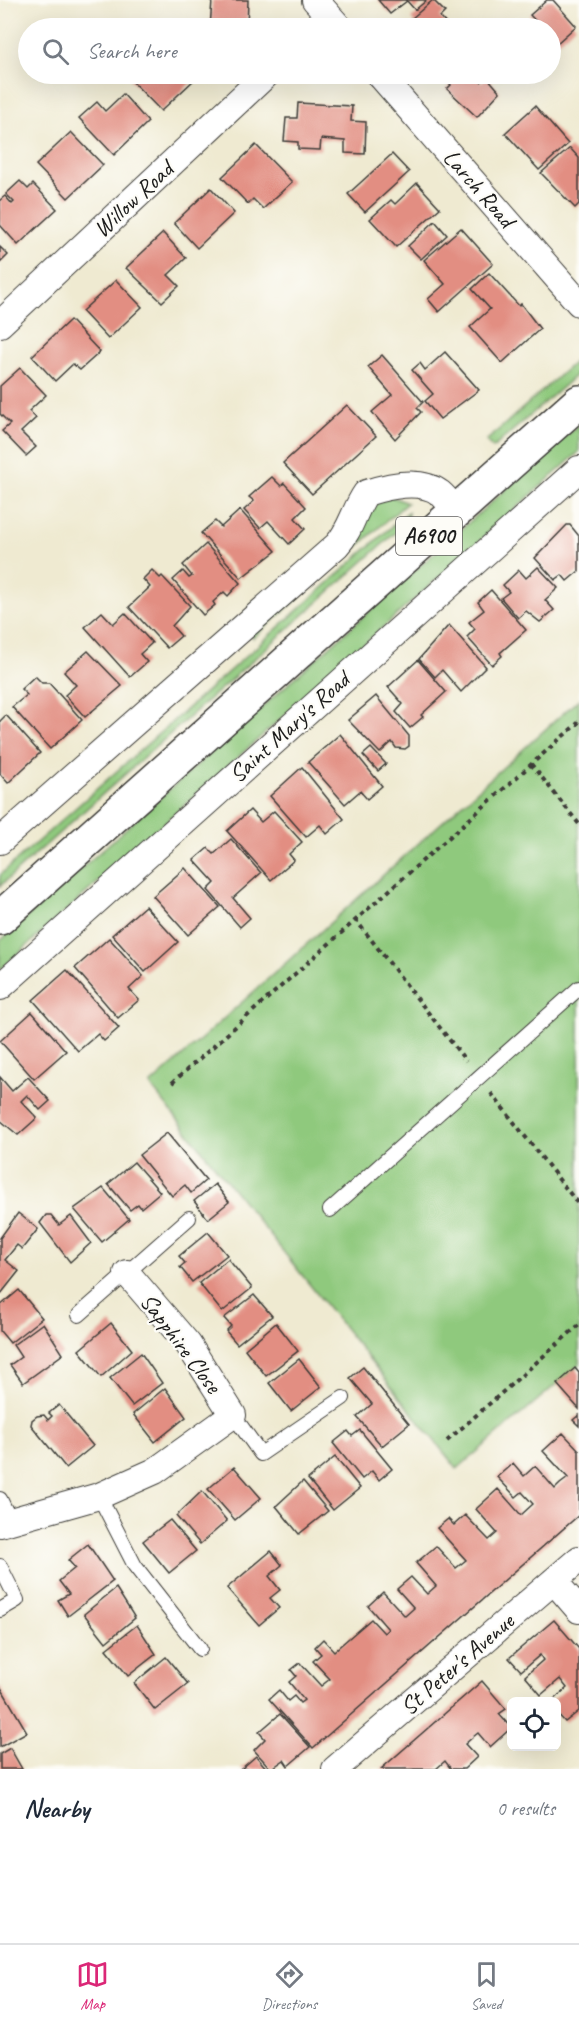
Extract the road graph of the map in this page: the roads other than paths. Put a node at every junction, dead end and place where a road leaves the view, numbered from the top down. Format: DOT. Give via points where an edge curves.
graph roads {
  1 [pos="256,84"];
  2 [pos="388,84"];
  3 [pos="579,303"];
  4 [pos="0,324"];
  5 [pos="579,402"];
  6 [pos="579,469"];
  7 [pos="456,511"];
  8 [pos="0,841"];
  9 [pos="0,918"];
  10 [pos="0,987"];
  11 [pos="579,988"];
  12 [pos="330,1210"];
  13 [pos="189,1218"];
  14 [pos="127,1273"];
  15 [pos="79,1315"];
  16 [pos="343,1398"];
  17 [pos="233,1415"];
  18 [pos="99,1496"];
  19 [pos="4,1514"];
  20 [pos="579,1559"];
  21 [pos="0,1566"];
  22 [pos="554,1581"];
  23 [pos="0,1610"];
  24 [pos="579,1610"];
  25 [pos="201,1649"];
  26 [pos="335,1769"];
  1 -- 4 [label="street, Willow Road"];
  2 -- 3 [label="street, Larch Road"];
  5 -- 7 [label="main road, Saint Mary's Road / A6900"];
  6 -- 10 [label="street, Saint Mary's Road"];
  7 -- 8 [label="street" via="441,493 430,487 412,485 366,494 356,507 347,535 337,545"];
  7 -- 9 [label="main road, Saint Mary's Road / A6900"];
  11 -- 12 [label="lane"];
  13 -- 14 [label="lane, Sapphire Close"];
  14 -- 15 [label="lane, Sapphire Close"];
  14 -- 17 [label="street, Sapphire Close" via="188,1344"];
  16 -- 17 [label="lane, Sapphire Close" via="261,1454"];
  17 -- 18 [label="street, Sapphire Close" via="155,1471"];
  18 -- 19 [label="street, Sapphire Close"];
  18 -- 25 [label="lane" via="135,1566"];
  20 -- 22 [label="street, St Peter's Avenue"];
  21 -- 23 [label="lane" via="17,1600"];
  22 -- 24 [label="street"];
  22 -- 26 [label="street, St Peter's Avenue"];
}
